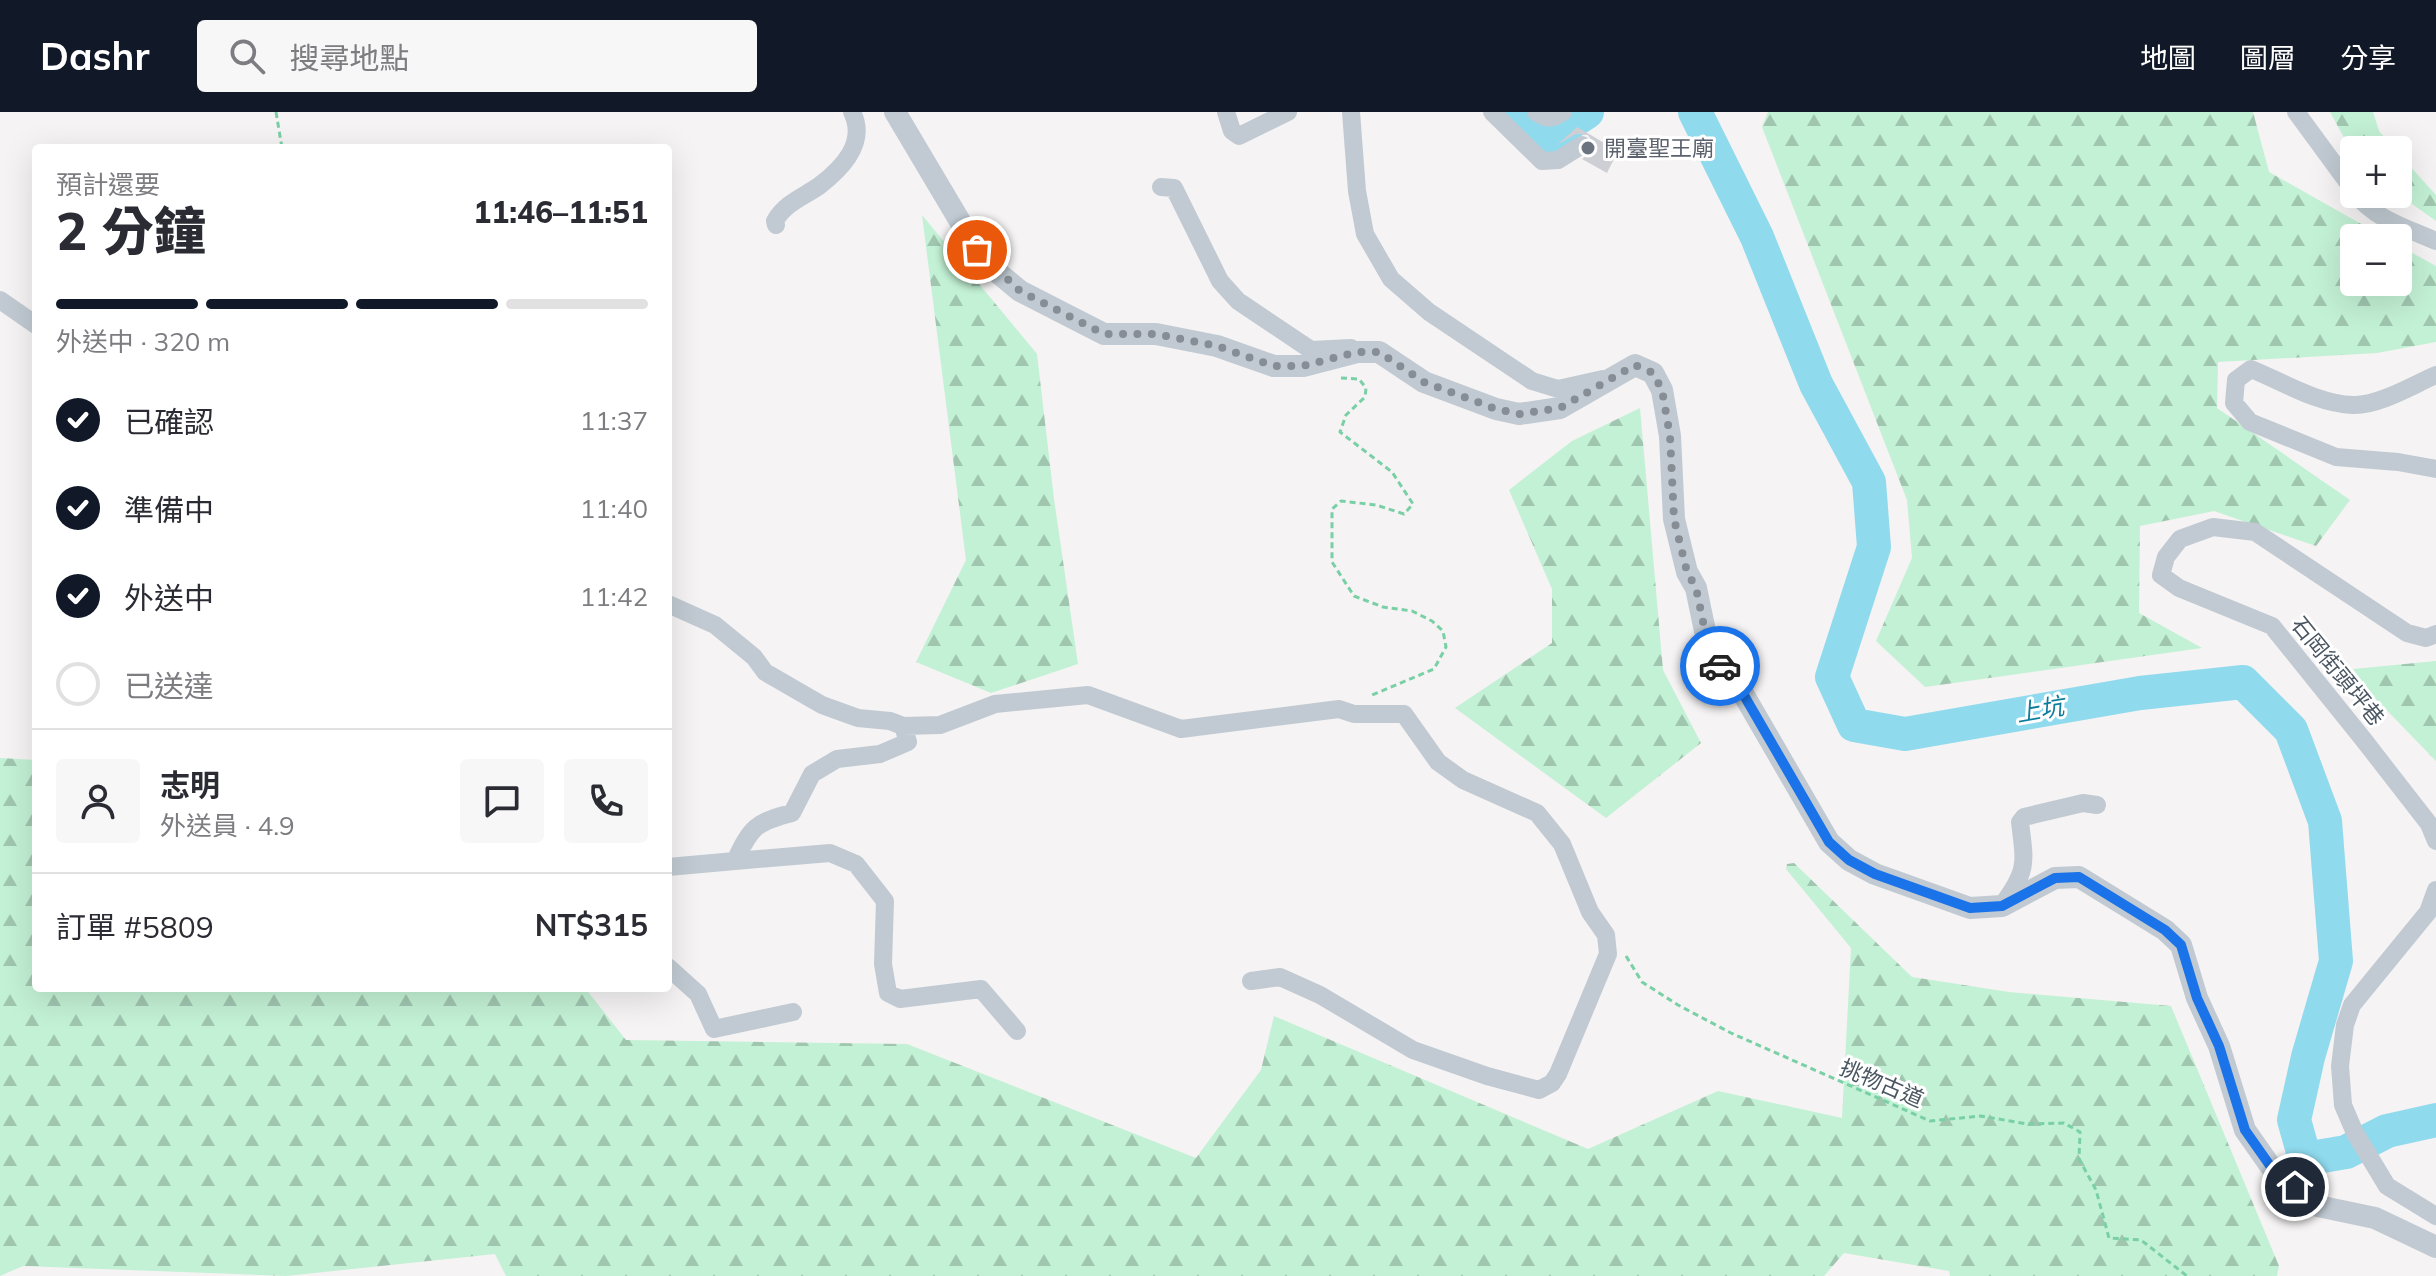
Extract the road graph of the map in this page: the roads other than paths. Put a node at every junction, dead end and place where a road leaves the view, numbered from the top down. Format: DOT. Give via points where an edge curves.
graph roads {
  1 [pos="852,112"];
  2 [pos="895,112"];
  3 [pos="1226,112"];
  4 [pos="1288,112"];
  5 [pos="1351,112"];
  6 [pos="1492,112"];
  7 [pos="1536,112"];
  8 [pos="1563,112"];
  9 [pos="2296,112"];
  10 [pos="1582,145"];
  11 [pos="2340,172"];
  12 [pos="1161,187"];
  13 [pos="2369,208"];
  14 [pos="776,225"];
  15 [pos="2436,241"];
  16 [pos="0,300"];
  17 [pos="32,322"];
  18 [pos="1357,352"];
  19 [pos="2436,375"];
  20 [pos="1614,376"];
  21 [pos="2436,469"];
  22 [pos="672,606"];
  23 [pos="2436,634"];
  24 [pos="903,726"];
  25 [pos="2097,805"];
  26 [pos="2436,841"];
  27 [pos="735,861"];
  28 [pos="672,867"];
  29 [pos="2436,890"];
  30 [pos="2002,906"];
  31 [pos="672,971"];
  32 [pos="1251,981"];
  33 [pos="793,1012"];
  34 [pos="1017,1031"];
  35 [pos="2436,1216"];
  36 [pos="2436,1247"];
  1 -- 14 [label="street" via="859,126 852,150 821,184 781,209"];
  2 -- 18 [label="street" via="977,250 1020,291 1104,334 1156,334 1217,346 1274,366 1303,366"];
  3 -- 4 [label="street" via="1239,136"];
  5 -- 20 [label="street" via="1365,234 1391,279 1429,312 1532,381 1558,389"];
  6 -- 10 [label="street" via="1542,161 1558,160"];
  7 -- 8 [label="street" via="1544,118"];
  9 -- 11 [label="street"];
  12 -- 18 [label="street" via="1174,188 1220,281 1238,301 1311,350 1348,347"];
  13 -- 15 [label="street"];
  16 -- 17 [label="street"];
  18 -- 20 [label="street" via="1379,352 1424,382 1519,414 1560,408"];
  19 -- 21 [label="street" via="2354,406 2319,398 2251,369 2236,380 2234,403 2250,422 2336,457"];
  20 -- 30 [label="street" via="1635,365 1653,373 1662,390 1674,519 1710,655 1738,685 1829,842 1875,874 1970,908"];
  22 -- 24 [label="street" via="715,625 765,672 822,705"];
  23 -- 26 [label="street, 石岡街頭坪巷" via="2426,638 2407,633 2255,532 2213,527 2180,539 2161,575 2179,588 2272,626 2429,824"];
  24 -- 27 [label="street" via="908,742 880,754 837,759 812,774 792,813 762,821"];
  24 -- 32 [label="street" via="940,725 995,704 1088,695 1181,729 1339,709 1404,714 1438,762 1463,780 1537,813 1562,844 1590,912 1606,935 1608,954 1558,1074 1539,1090 1413,1050 1280,977"];
  25 -- 30 [label="street" via="2083,803 2024,817 2021,880"];
  27 -- 28 [label="street"];
  27 -- 34 [label="street" via="830,853 856,864 885,901 883,964 888,993 900,999 981,989"];
  29 -- 35 [label="street" via="2428,912 2352,1005 2340,1066 2343,1105 2387,1186"];
  30 -- 36 [label="street" via="2055,878 2079,877 2165,930 2181,945 2245,1130 2271,1167 2318,1206 2375,1218"];
  31 -- 33 [label="street" via="698,994 714,1029"];
}
